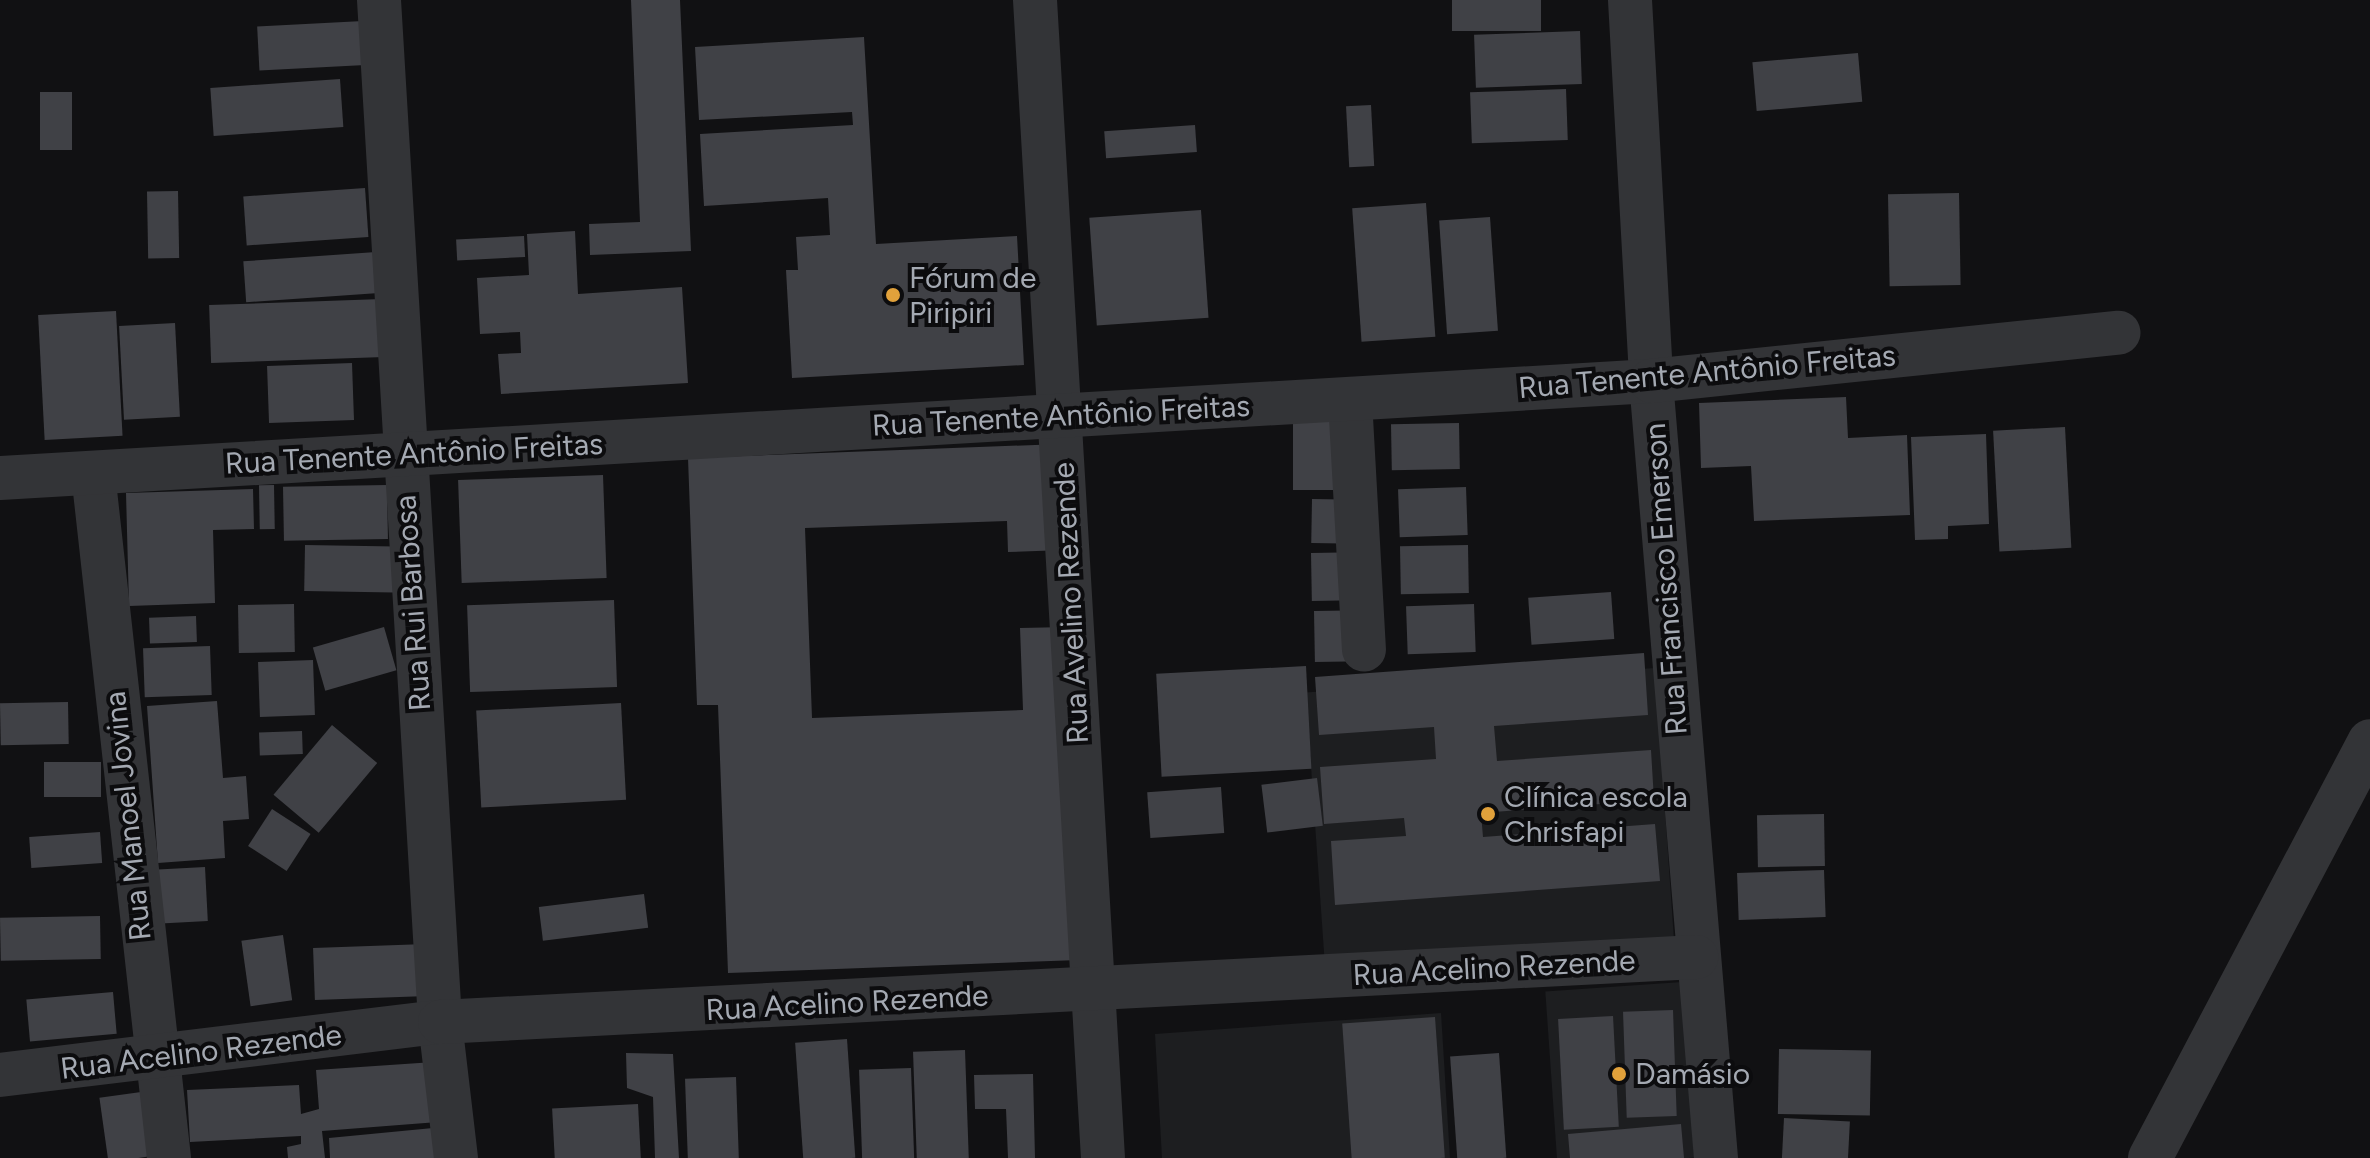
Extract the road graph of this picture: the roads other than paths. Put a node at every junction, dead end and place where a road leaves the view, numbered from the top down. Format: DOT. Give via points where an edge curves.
graph roads {
  1 [pos="379,0"];
  2 [pos="1035,0"];
  3 [pos="1630,0"];
  4 [pos="2119,333"];
  5 [pos="1651,381"];
  6 [pos="1350,400"];
  7 [pos="1061,415"];
  8 [pos="403,455"];
  9 [pos="93,473"];
  10 [pos="0,478"];
  11 [pos="1364,650"];
  12 [pos="2370,741"];
  13 [pos="1696,957"];
  14 [pos="1091,991"];
  15 [pos="440,1022"];
  16 [pos="154,1059"];
  17 [pos="0,1075"];
  18 [pos="169,1158"];
  19 [pos="456,1158"];
  20 [pos="1103,1158"];
  21 [pos="1716,1158"];
  22 [pos="2150,1158"];
  1 -- 8 [label="street, Rua Rui Barbosa"];
  2 -- 7 [label="street, Rua Avelino Rezende"];
  3 -- 5 [label="street, Rua Francisco Emerson"];
  4 -- 5 [label="street, Rua Tenente Antônio Freitas"];
  5 -- 6 [label="street, Rua Tenente Antônio Freitas"];
  5 -- 13 [label="street, Rua Francisco Emerson"];
  6 -- 7 [label="street, Rua Tenente Antônio Freitas"];
  6 -- 11 [label="street"];
  7 -- 8 [label="street, Rua Tenente Antônio Freitas"];
  7 -- 14 [label="street, Rua Avelino Rezende"];
  8 -- 9 [label="street, Rua Tenente Antônio Freitas"];
  8 -- 15 [label="street, Rua Rui Barbosa"];
  9 -- 10 [label="street, Rua Tenente Antônio Freitas"];
  9 -- 16 [label="street, Rua Manoel Jovina"];
  12 -- 22 [label="street"];
  13 -- 14 [label="street, Rua Acelino Rezende"];
  13 -- 21 [label="street, Rua Francisco Emerson"];
  14 -- 15 [label="street, Rua Acelino Rezende"];
  14 -- 20 [label="street, Rua Avelino Rezende"];
  15 -- 16 [label="street, Rua Acelino Rezende"];
  15 -- 19 [label="street, Rua Rui Barbosa"];
  16 -- 17 [label="street, Rua Acelino Rezende"];
  16 -- 18 [label="street, Rua Manoel Jovina"];
}
